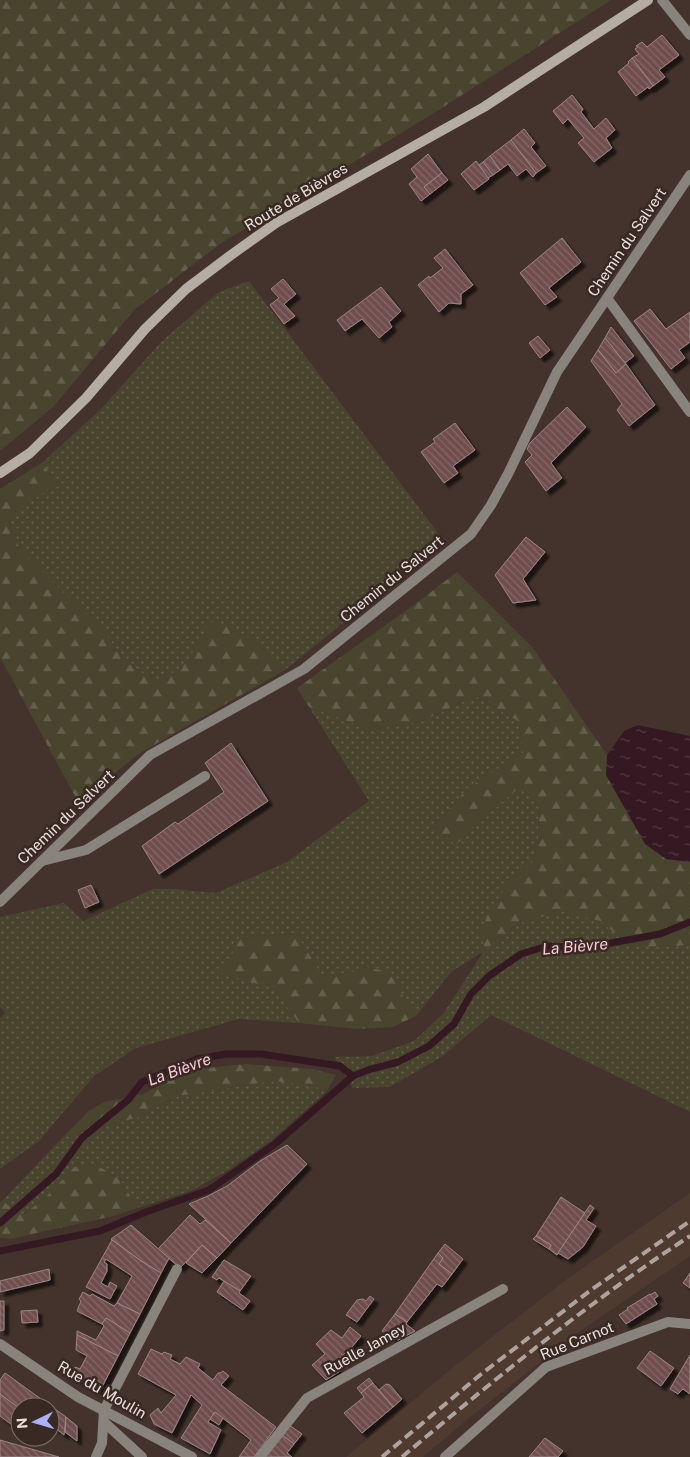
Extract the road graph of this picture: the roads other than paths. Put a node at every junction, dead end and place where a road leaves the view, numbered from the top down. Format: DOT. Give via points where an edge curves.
graph roads {
  1 [pos="648,0"];
  2 [pos="662,0"];
  3 [pos="690,35"];
  4 [pos="690,175"];
  5 [pos="607,298"];
  6 [pos="690,412"];
  7 [pos="0,473"];
  8 [pos="205,776"];
  9 [pos="42,861"];
  10 [pos="0,902"];
  11 [pos="177,1269"];
  12 [pos="503,1289"];
  13 [pos="690,1324"];
  14 [pos="0,1344"];
  15 [pos="104,1410"];
  16 [pos="104,1422"];
  17 [pos="96,1457"];
  18 [pos="142,1457"];
  19 [pos="192,1457"];
  20 [pos="260,1457"];
  21 [pos="445,1457"];
  1 -- 7 [label="street, Route de Bièvres" via="484,107 276,223 231,255 186,289 145,329 86,398 30,453"];
  2 -- 3 [label="street"];
  4 -- 5 [label="street, Chemin du Salvert"];
  5 -- 6 [label="street"];
  5 -- 9 [label="street, Chemin du Salvert" via="556,372 508,474 471,534 304,669 150,755"];
  8 -- 9 [label="street" via="86,850"];
  9 -- 10 [label="street, Chemin du Salvert"];
  11 -- 15 [label="street"];
  12 -- 20 [label="street, Ruelle Jamey" via="307,1398"];
  13 -- 21 [label="street, Rue Carnot" via="668,1322 546,1367"];
  14 -- 15 [label="street, Rue du Moulin" via="78,1397"];
  15 -- 16 [label="street"];
  15 -- 19 [label="street, Rue du Moulin"];
  16 -- 17 [label="street" via="102,1444"];
  16 -- 18 [label="street, Rue du Moulin"];
}
